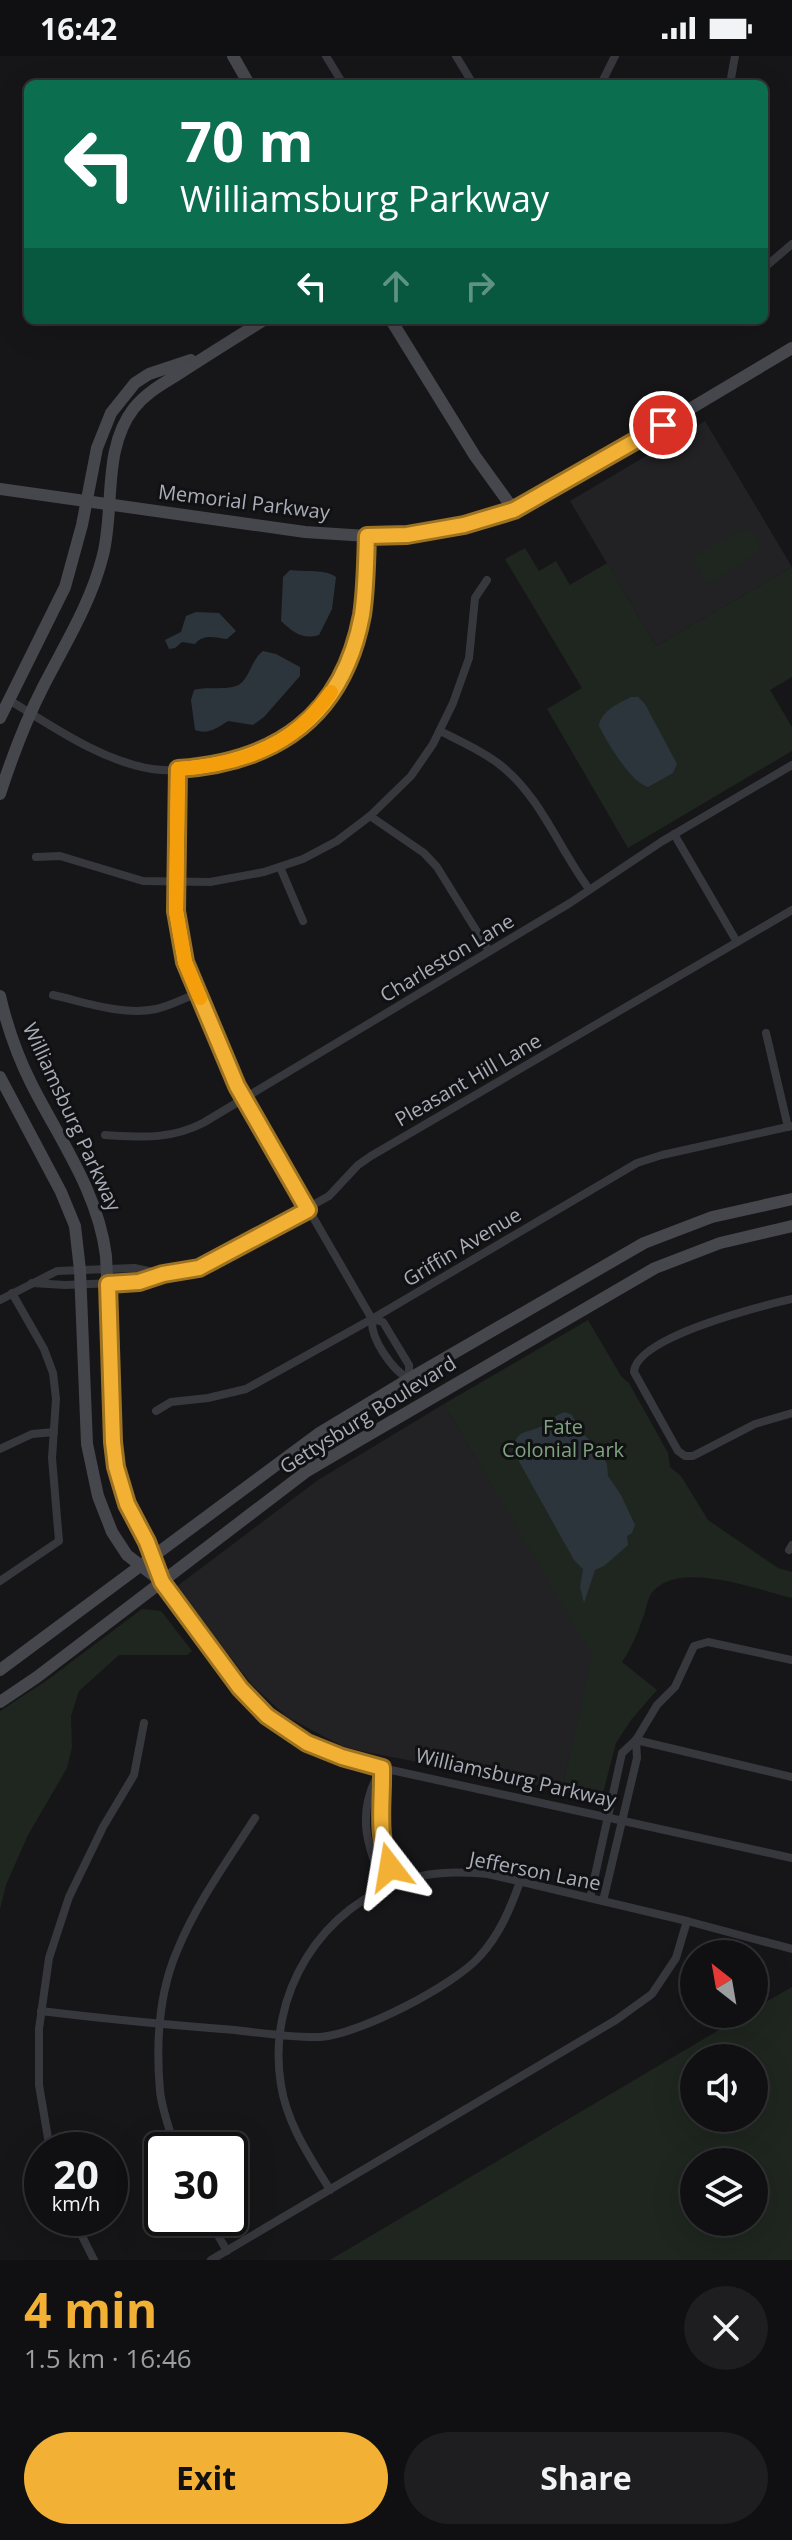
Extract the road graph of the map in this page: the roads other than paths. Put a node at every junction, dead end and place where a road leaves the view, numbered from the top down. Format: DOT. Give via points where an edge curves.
graph roads {
  1 [pos="233,56"];
  2 [pos="326,56"];
  3 [pos="456,56"];
  4 [pos="615,56"];
  5 [pos="735,56"];
  6 [pos="247,80"];
  7 [pos="341,80"];
  8 [pos="471,80"];
  9 [pos="603,80"];
  10 [pos="731,80"];
  11 [pos="792,244"];
  12 [pos="768,265"];
  13 [pos="258,324"];
  14 [pos="393,324"];
  15 [pos="792,348"];
  16 [pos="206,356"];
  17 [pos="0,489"];
  18 [pos="86,503"];
  19 [pos="111,506"];
  20 [pos="514,510"];
  21 [pos="367,536"];
  22 [pos="487,580"];
  23 [pos="9,700"];
  24 [pos="31,713"];
  25 [pos="0,718"];
  26 [pos="440,731"];
  27 [pos="792,765"];
  28 [pos="178,769"];
  29 [pos="0,794"];
  30 [pos="370,816"];
  31 [pos="674,834"];
  32 [pos="36,857"];
  33 [pos="280,867"];
  34 [pos="177,882"];
  35 [pos="589,889"];
  36 [pos="792,910"];
  37 [pos="303,921"];
  38 [pos="737,942"];
  39 [pos="489,951"];
  40 [pos="198,993"];
  41 [pos="53,995"];
  42 [pos="0,996"];
  43 [pos="766,1033"];
  44 [pos="6,1043"];
  45 [pos="0,1077"];
  46 [pos="245,1100"];
  47 [pos="790,1126"];
  48 [pos="105,1135"];
  49 [pos="792,1199"];
  50 [pos="308,1210"];
  51 [pos="792,1226"];
  52 [pos="107,1269"];
  53 [pos="80,1270"];
  54 [pos="163,1274"];
  55 [pos="32,1283"];
  56 [pos="108,1284"];
  57 [pos="81,1285"];
  58 [pos="12,1293"];
  59 [pos="792,1299"];
  60 [pos="0,1300"];
  61 [pos="372,1319"];
  62 [pos="409,1379"];
  63 [pos="423,1403"];
  64 [pos="156,1411"];
  65 [pos="792,1413"];
  66 [pos="54,1432"];
  67 [pos="0,1449"];
  68 [pos="153,1557"];
  69 [pos="141,1566"];
  70 [pos="0,1581"];
  71 [pos="162,1582"];
  72 [pos="792,1660"];
  73 [pos="0,1670"];
  74 [pos="0,1702"];
  75 [pos="144,1723"];
  76 [pos="636,1740"];
  77 [pos="382,1768"];
  78 [pos="792,1777"];
  79 [pos="255,1818"];
  80 [pos="607,1819"];
  81 [pos="622,1822"];
  82 [pos="792,1858"];
  83 [pos="520,1882"];
  84 [pos="397,1883"];
  85 [pos="385,1888"];
  86 [pos="590,1898"];
  87 [pos="603,1901"];
  88 [pos="687,1921"];
  89 [pos="792,1949"];
  90 [pos="41,2011"];
  91 [pos="160,2025"];
  92 [pos="280,2034"];
  93 [pos="47,2132"];
  94 [pos="171,2132"];
  95 [pos="330,2190"];
  96 [pos="82,2236"];
  97 [pos="218,2236"];
  98 [pos="227,2251"];
  99 [pos="94,2260"];
  100 [pos="211,2260"];
  1 -- 6 [label="street"];
  2 -- 7 [label="street"];
  3 -- 8 [label="street"];
  4 -- 9 [label="street"];
  5 -- 10 [label="street"];
  11 -- 12 [label="street"];
  13 -- 16 [label="street"];
  14 -- 20 [label="street"];
  15 -- 20 [label="street, Memorial Parkway"];
  16 -- 18 [label="street" via="149,374 122,397 103,429"];
  16 -- 19 [label="street" via="149,392 124,424 112,468"];
  17 -- 18 [label="street"];
  18 -- 19 [label="street, Memorial Parkway"];
  18 -- 23 [label="street" via="65,587"];
  19 -- 21 [label="street, Memorial Parkway"];
  19 -- 24 [label="street" via="94,582"];
  20 -- 21 [label="street, Memorial Parkway" via="464,525"];
  21 -- 28 [label="street" via="365,592 353,650 320,708 280,743 211,767"];
  22 -- 26 [label="street" via="475,598 469,658"];
  23 -- 24 [label="street"];
  23 -- 25 [label="street"];
  24 -- 28 [label="street" via="112,756 152,769"];
  24 -- 29 [label="street"];
  26 -- 30 [label="street" via="411,776"];
  26 -- 35 [label="street" via="480,750 523,787"];
  27 -- 31 [label="street, Charleston Lane"];
  28 -- 34 [label="street"];
  30 -- 33 [label="street" via="337,841"];
  30 -- 39 [label="street" via="431,860"];
  31 -- 35 [label="street, Charleston Lane"];
  31 -- 38 [label="street"];
  32 -- 34 [label="street" via="60,856 143,881"];
  33 -- 34 [label="street" via="243,878"];
  33 -- 37 [label="street"];
  34 -- 40 [label="street" via="180,942"];
  35 -- 39 [label="street, Charleston Lane"];
  36 -- 38 [label="street, Pleasant Hill Lane"];
  38 -- 50 [label="street, Pleasant Hill Lane" via="371,1156"];
  39 -- 46 [label="street, Charleston Lane"];
  40 -- 41 [label="street" via="137,1010"];
  40 -- 46 [label="street"];
  42 -- 44 [label="street, Williamsburg Parkway"];
  43 -- 47 [label="street"];
  44 -- 52 [label="street, Williamsburg Parkway" via="90,1194"];
  45 -- 53 [label="street, Williamsburg Parkway" via="71,1214"];
  46 -- 48 [label="street, Charleston Lane" via="182,1133 156,1138"];
  46 -- 50 [label="street"];
  47 -- 61 [label="street, Griffin Avenue" via="637,1163"];
  49 -- 62 [label="street, Gettysburg Boulevard" via="712,1217 644,1243"];
  50 -- 54 [label="street, Pleasant Hill Lane" via="199,1268"];
  50 -- 61 [label="street"];
  51 -- 63 [label="street, Gettysburg Boulevard" via="720,1243 655,1268"];
  52 -- 53 [label="street, Pleasant Hill Lane"];
  52 -- 54 [label="street, Pleasant Hill Lane"];
  52 -- 56 [label="street, Williamsburg Parkway"];
  53 -- 55 [label="street, Pleasant Hill Lane" via="57,1271"];
  53 -- 57 [label="street, Williamsburg Parkway"];
  54 -- 56 [label="street, Pleasant Hill Lane"];
  55 -- 57 [label="street, Pleasant Hill Lane"];
  55 -- 58 [label="street, Pleasant Hill Lane"];
  56 -- 57 [label="street, Pleasant Hill Lane"];
  56 -- 68 [label="street, Williamsburg Parkway" via="116,1467"];
  57 -- 69 [label="street, Williamsburg Parkway" via="91,1469 112,1532"];
  58 -- 60 [label="street, Pleasant Hill Lane"];
  58 -- 66 [label="street" via="53,1373"];
  59 -- 65 [label="street" via="683,1333 640,1357 634,1367 685,1456"];
  61 -- 62 [label="street" via="371,1330 390,1362"];
  61 -- 62 [label="street" via="383,1322 409,1365"];
  61 -- 64 [label="street, Griffin Avenue" via="246,1389 171,1402"];
  62 -- 63 [label="street"];
  62 -- 68 [label="street, Gettysburg Boulevard" via="318,1434"];
  63 -- 71 [label="street, Gettysburg Boulevard" via="307,1471"];
  66 -- 67 [label="street" via="32,1434"];
  66 -- 70 [label="street" via="59,1541"];
  68 -- 69 [label="street, Gettysburg Boulevard"];
  68 -- 71 [label="street, Williamsburg Parkway"];
  69 -- 71 [label="street, Williamsburg Parkway"];
  69 -- 73 [label="street, Gettysburg Boulevard"];
  71 -- 74 [label="street, Gettysburg Boulevard"];
  71 -- 77 [label="street, Williamsburg Parkway" via="267,1716 323,1750"];
  72 -- 76 [label="street" via="698,1643 675,1687"];
  75 -- 90 [label="street" via="134,1775 69,1897 49,1958"];
  76 -- 78 [label="street"];
  76 -- 80 [label="street" via="622,1753"];
  76 -- 81 [label="street" via="637,1758"];
  77 -- 80 [label="street, Williamsburg Parkway"];
  77 -- 84 [label="street" via="381,1834"];
  77 -- 85 [label="street" via="369,1787 366,1818 372,1858"];
  79 -- 91 [label="street" via="177,1951"];
  80 -- 81 [label="street, Williamsburg Parkway"];
  80 -- 86 [label="street"];
  81 -- 82 [label="street, Williamsburg Parkway"];
  81 -- 87 [label="street"];
  83 -- 84 [label="street, Jefferson Lane" via="457,1872"];
  83 -- 86 [label="street, Jefferson Lane"];
  83 -- 92 [label="street" via="504,1924 464,1971 361,2028 320,2037"];
  84 -- 85 [label="street, Jefferson Lane"];
  85 -- 92 [label="street, Jefferson Lane" via="351,1908 314,1946 290,1989"];
  86 -- 87 [label="street, Jefferson Lane"];
  87 -- 88 [label="street, Jefferson Lane"];
  88 -- 89 [label="street, Jefferson Lane"];
  88 -- 95 [label="street" via="676,1958 652,1994"];
  90 -- 91 [label="street"];
  90 -- 93 [label="street" via="39,2085"];
  91 -- 92 [label="street"];
  91 -- 94 [label="street" via="160,2093"];
  92 -- 95 [label="street, Jefferson Lane" via="287,2110"];
  95 -- 98 [label="street"];
  96 -- 99 [label="street"];
  97 -- 98 [label="street"];
  98 -- 100 [label="street"];
}
